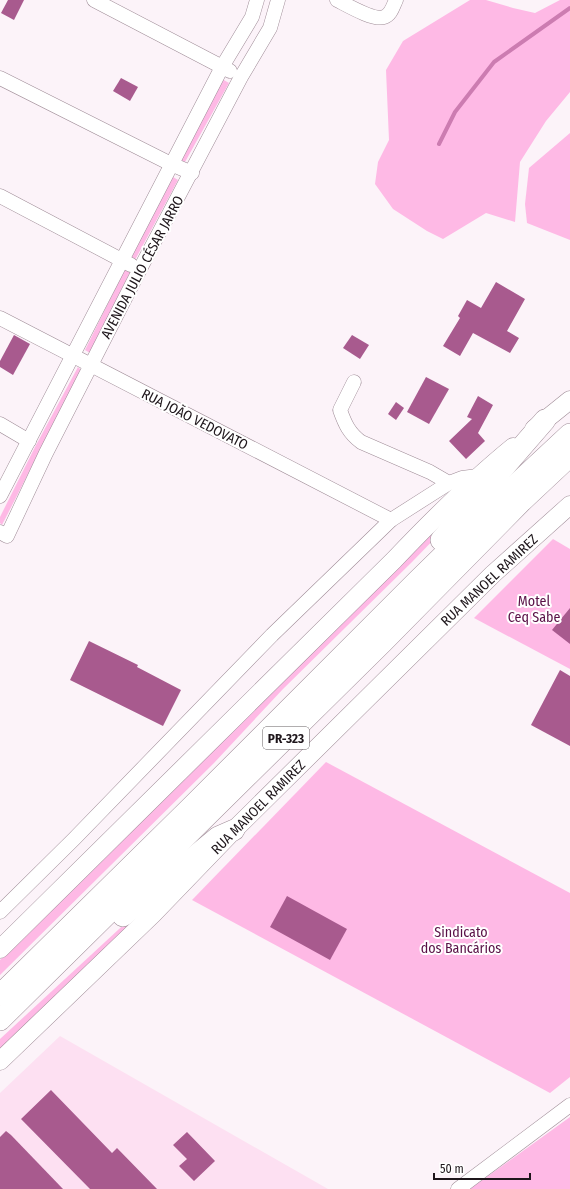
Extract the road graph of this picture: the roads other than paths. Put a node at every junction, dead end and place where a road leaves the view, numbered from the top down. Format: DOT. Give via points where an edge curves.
graph roads {
  1 [pos="94,0"];
  2 [pos="257,0"];
  3 [pos="278,0"];
  4 [pos="337,0"];
  5 [pos="396,0"];
  6 [pos="222,67"];
  7 [pos="241,77"];
  8 [pos="0,78"];
  9 [pos="171,164"];
  10 [pos="192,173"];
  11 [pos="0,196"];
  12 [pos="122,261"];
  13 [pos="140,269"];
  14 [pos="0,318"];
  15 [pos="73,356"];
  16 [pos="91,365"];
  17 [pos="354,382"];
  18 [pos="570,400"];
  19 [pos="545,420"];
  20 [pos="0,424"];
  21 [pos="570,434"];
  22 [pos="29,441"];
  23 [pos="570,456"];
  24 [pos="478,476"];
  25 [pos="449,483"];
  26 [pos="0,496"];
  27 [pos="570,506"];
  28 [pos="391,520"];
  29 [pos="4,534"];
  30 [pos="417,581"];
  31 [pos="234,830"];
  32 [pos="0,912"];
  33 [pos="0,948"];
  34 [pos="71,950"];
  35 [pos="0,995"];
  36 [pos="0,1020"];
  37 [pos="0,1061"];
  38 [pos="570,1106"];
  39 [pos="458,1189"];
  1 -- 6 [label="street"];
  2 -- 6 [label="street, AVENIDA JULIO CÉSAR JARRO" via="252,17"];
  3 -- 7 [label="street, AVENIDA JULIO CÉSAR JARRO" via="270,28"];
  4 -- 5 [label="street" via="376,18 384,18 390,13"];
  6 -- 7 [label="street"];
  6 -- 9 [label="street, AVENIDA JULIO CÉSAR JARRO"];
  7 -- 10 [label="street, AVENIDA JULIO CÉSAR JARRO"];
  8 -- 9 [label="street"];
  9 -- 10 [label="street"];
  9 -- 12 [label="street, AVENIDA JULIO CÉSAR JARRO"];
  10 -- 13 [label="street, AVENIDA JULIO CÉSAR JARRO"];
  11 -- 12 [label="street"];
  12 -- 13 [label="street"];
  12 -- 15 [label="street, AVENIDA JULIO CÉSAR JARRO"];
  13 -- 16 [label="street, AVENIDA JULIO CÉSAR JARRO"];
  14 -- 15 [label="street, RUA JOÃO VEDOVATO"];
  15 -- 16 [label="street, RUA JOÃO VEDOVATO"];
  15 -- 22 [label="street, AVENIDA JULIO CÉSAR JARRO"];
  16 -- 28 [label="street, RUA JOÃO VEDOVATO"];
  16 -- 29 [label="street, AVENIDA JULIO CÉSAR JARRO"];
  17 -- 25 [label="street" via="340,410 352,435 361,442"];
  18 -- 19 [label="main road"];
  19 -- 24 [label="main road"];
  19 -- 30 [label="highway" via="421,563"];
  20 -- 22 [label="street"];
  21 -- 30 [label="highway, PR-323"];
  22 -- 26 [label="street, AVENIDA JULIO CÉSAR JARRO"];
  23 -- 34 [label="highway, PR-323"];
  24 -- 25 [label="street"];
  24 -- 33 [label="main road"];
  25 -- 28 [label="street"];
  27 -- 31 [label="main road, RUA MANOEL RAMIREZ" via="493,574"];
  28 -- 32 [label="street" via="272,635"];
  30 -- 35 [label="highway, PR-323"];
  31 -- 34 [label="highway" via="218,836 94,940"];
  31 -- 37 [label="main road, RUA MANOEL RAMIREZ" via="153,914"];
  34 -- 36 [label="highway, PR-323"];
  38 -- 39 [label="street"];
}
